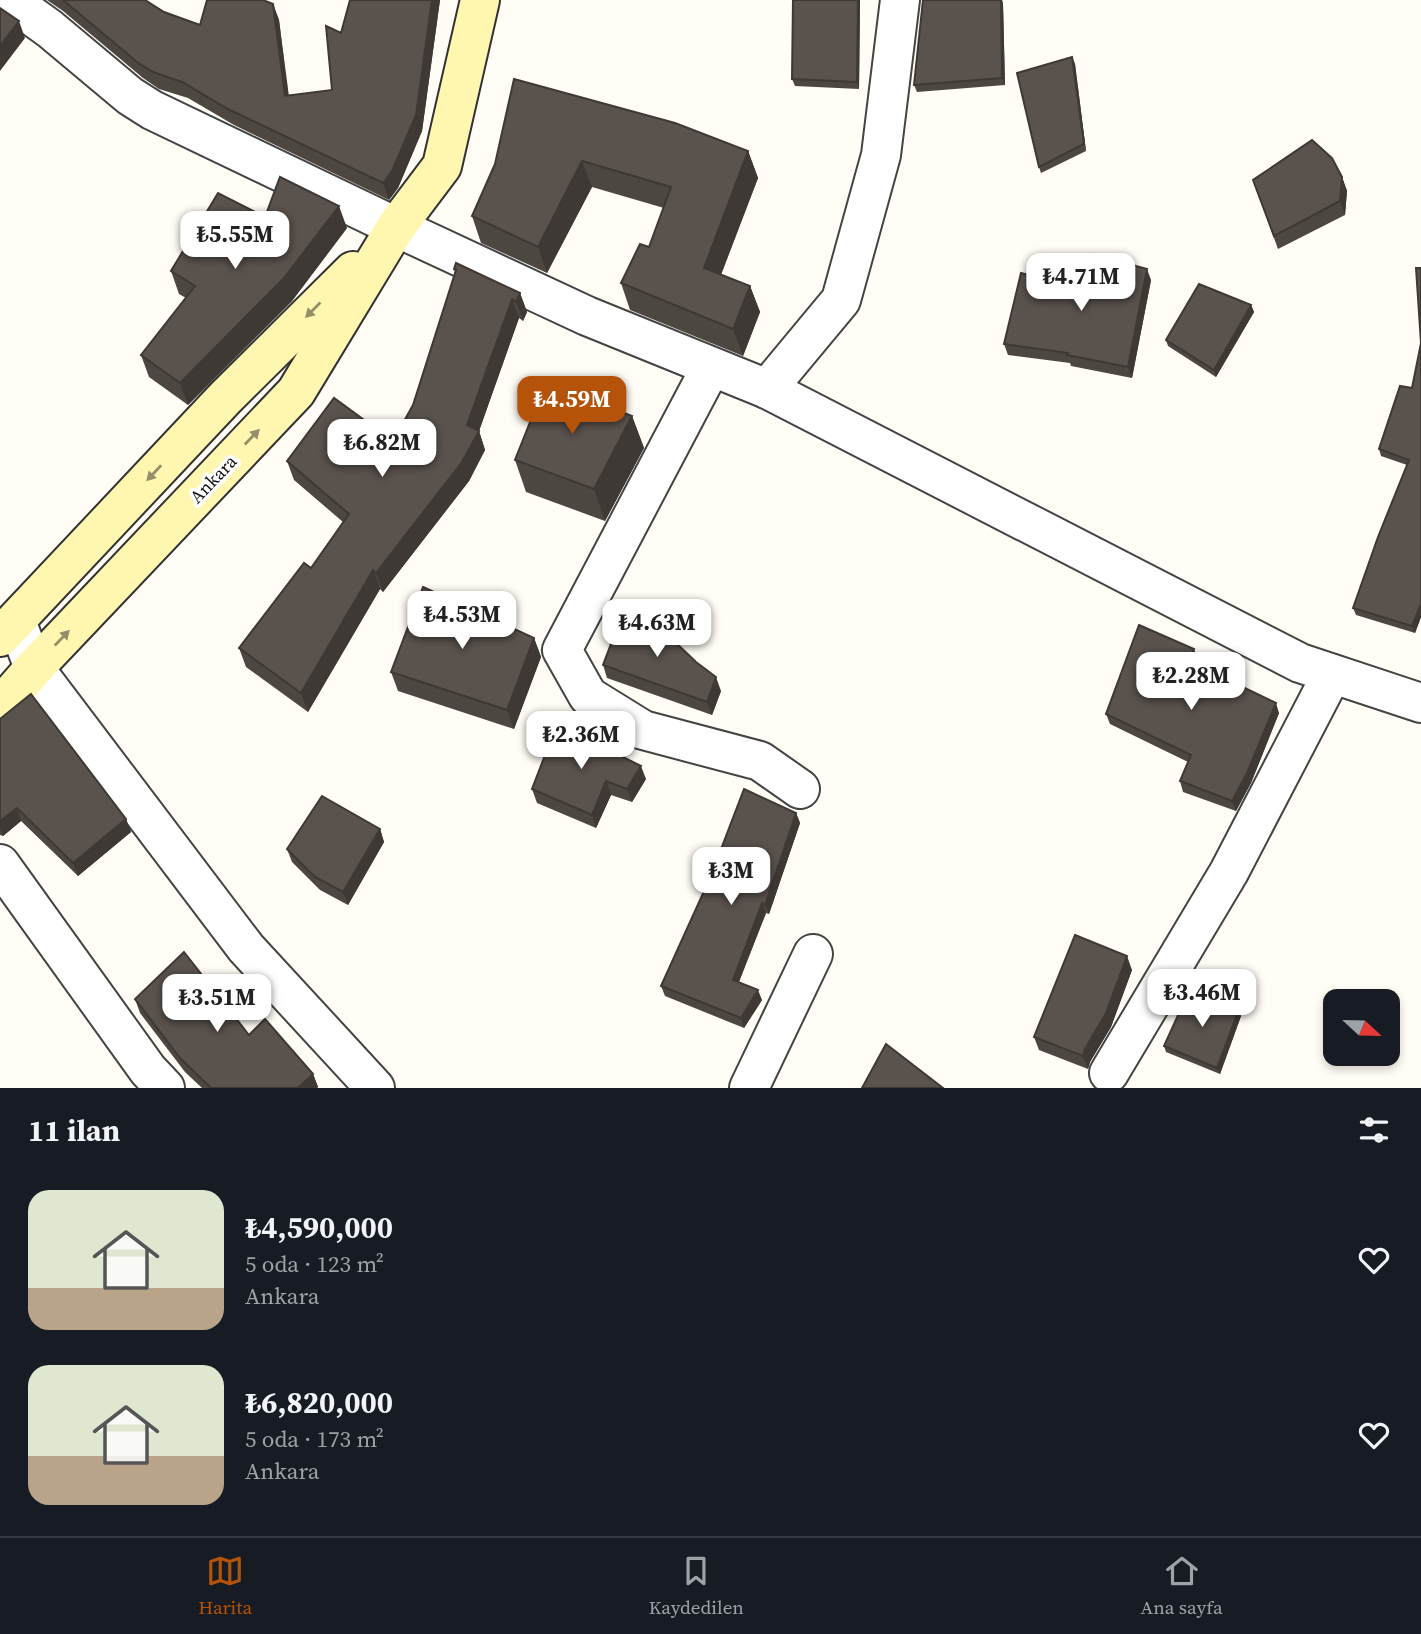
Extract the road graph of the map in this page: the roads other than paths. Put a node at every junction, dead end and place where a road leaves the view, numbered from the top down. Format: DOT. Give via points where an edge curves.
graph roads {
  1 [pos="10,0"];
  2 [pos="480,0"];
  3 [pos="900,0"];
  4 [pos="396,227"];
  5 [pos="711,367"];
  6 [pos="766,389"];
  7 [pos="8,629"];
  8 [pos="34,668"];
  9 [pos="1332,674"];
  10 [pos="1421,704"];
  11 [pos="0,707"];
  12 [pos="800,789"];
  13 [pos="0,864"];
  14 [pos="813,954"];
  15 [pos="1109,1073"];
  16 [pos="165,1088"];
  17 [pos="375,1088"];
  18 [pos="750,1088"];
  1 -- 4 [label="street" via="152,110"];
  2 -- 4 [label="main road, Ankara" via="442,166"];
  3 -- 6 [label="street" via="881,155 841,300"];
  4 -- 5 [label="street" via="587,316"];
  4 -- 7 [label="main road, Ankara, one-way" via="225,398"];
  8 -- 4 [label="main road, Ankara, one-way" via="296,392"];
  5 -- 6 [label="street"];
  5 -- 12 [label="street" via="562,650 588,696 643,730 760,761"];
  6 -- 9 [label="street" via="1300,663"];
  7 -- 8 [label="street"];
  8 -- 11 [label="main road, Ankara"];
  8 -- 17 [label="street" via="246,948"];
  9 -- 10 [label="street"];
  9 -- 15 [label="street" via="1229,872"];
  13 -- 16 [label="street"];
  14 -- 18 [label="street"];
}
